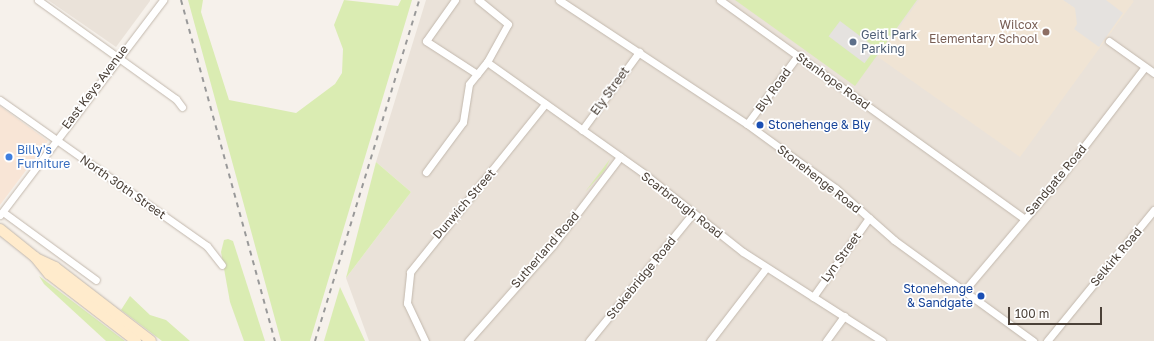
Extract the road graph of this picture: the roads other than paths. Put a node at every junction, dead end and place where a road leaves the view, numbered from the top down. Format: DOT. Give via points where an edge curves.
graph roads {
  1 [pos="38,0"];
  2 [pos="163,0"];
  3 [pos="455,0"];
  4 [pos="478,0"];
  5 [pos="720,0"];
  6 [pos="563,1"];
  7 [pos="156,3"];
  8 [pos="1109,41"];
  9 [pos="639,52"];
  10 [pos="798,55"];
  11 [pos="118,57"];
  12 [pos="487,62"];
  13 [pos="1145,67"];
  14 [pos="477,74"];
  15 [pos="1154,74"];
  16 [pos="0,100"];
  17 [pos="545,104"];
  18 [pos="182,107"];
  19 [pos="748,124"];
  20 [pos="582,130"];
  21 [pos="56,140"];
  22 [pos="620,157"];
  23 [pos="426,172"];
  24 [pos="1154,210"];
  25 [pos="1,213"];
  26 [pos="693,213"];
  27 [pos="869,218"];
  28 [pos="1023,218"];
  29 [pos="0,229"];
  30 [pos="35,257"];
  31 [pos="222,265"];
  32 [pos="766,268"];
  33 [pos="96,280"];
  34 [pos="964,292"];
  35 [pos="813,297"];
  36 [pos="844,316"];
  37 [pos="136,341"];
  38 [pos="151,341"];
  39 [pos="424,341"];
  40 [pos="468,341"];
  41 [pos="589,341"];
  42 [pos="710,341"];
  43 [pos="826,341"];
  44 [pos="882,341"];
  45 [pos="1033,341"];
  46 [pos="1047,341"];
  1 -- 11 [label="street"];
  2 -- 7 [label="street, East Keys Avenue"];
  3 -- 14 [label="street" via="426,41"];
  4 -- 12 [label="street" via="508,24"];
  5 -- 10 [label="street, Stanhope Road"];
  6 -- 9 [label="street, Stonehenge Road"];
  7 -- 11 [label="street, East Keys Avenue"];
  8 -- 13 [label="street"];
  9 -- 19 [label="street, Stonehenge Road"];
  9 -- 20 [label="street, Ely Street"];
  10 -- 19 [label="street, Bly Road"];
  10 -- 28 [label="street, Stanhope Road"];
  11 -- 18 [label="street" via="176,98"];
  11 -- 21 [label="street, East Keys Avenue"];
  12 -- 14 [label="street"];
  12 -- 17 [label="street, Scarbrough Road"];
  13 -- 15 [label="street"];
  13 -- 28 [label="street, Sandgate Road" via="1062,175"];
  14 -- 23 [label="street" via="466,91 463,122"];
  16 -- 21 [label="street, North 30th Street"];
  17 -- 20 [label="street, Scarbrough Road"];
  17 -- 39 [label="street, Dunwich Street" via="414,266 406,286 410,313"];
  19 -- 27 [label="street, Stonehenge Road" via="834,188"];
  20 -- 22 [label="street, Scarbrough Road"];
  21 -- 25 [label="street, East Keys Avenue"];
  21 -- 31 [label="street, North 30th Street" via="214,252"];
  22 -- 26 [label="street, Scarbrough Road"];
  22 -- 40 [label="street, Sutherland Road" via="552,245"];
  24 -- 46 [label="street, Selkirk Road"];
  25 -- 33 [label="street"];
  26 -- 32 [label="street, Scarbrough Road"];
  26 -- 41 [label="street, Stokebridge Road"];
  27 -- 34 [label="street, Stonehenge Road"];
  27 -- 35 [label="street, Lyn Street"];
  28 -- 34 [label="street, Sandgate Road"];
  29 -- 30 [label="main road"];
  30 -- 37 [label="main road" via="49,274"];
  30 -- 38 [label="main road" via="55,267"];
  32 -- 35 [label="street, Scarbrough Road"];
  32 -- 42 [label="street"];
  34 -- 45 [label="street, Stonehenge Road"];
  35 -- 36 [label="street, Scarbrough Road"];
  36 -- 43 [label="street"];
  36 -- 44 [label="street, Scarbrough Road"];
}
